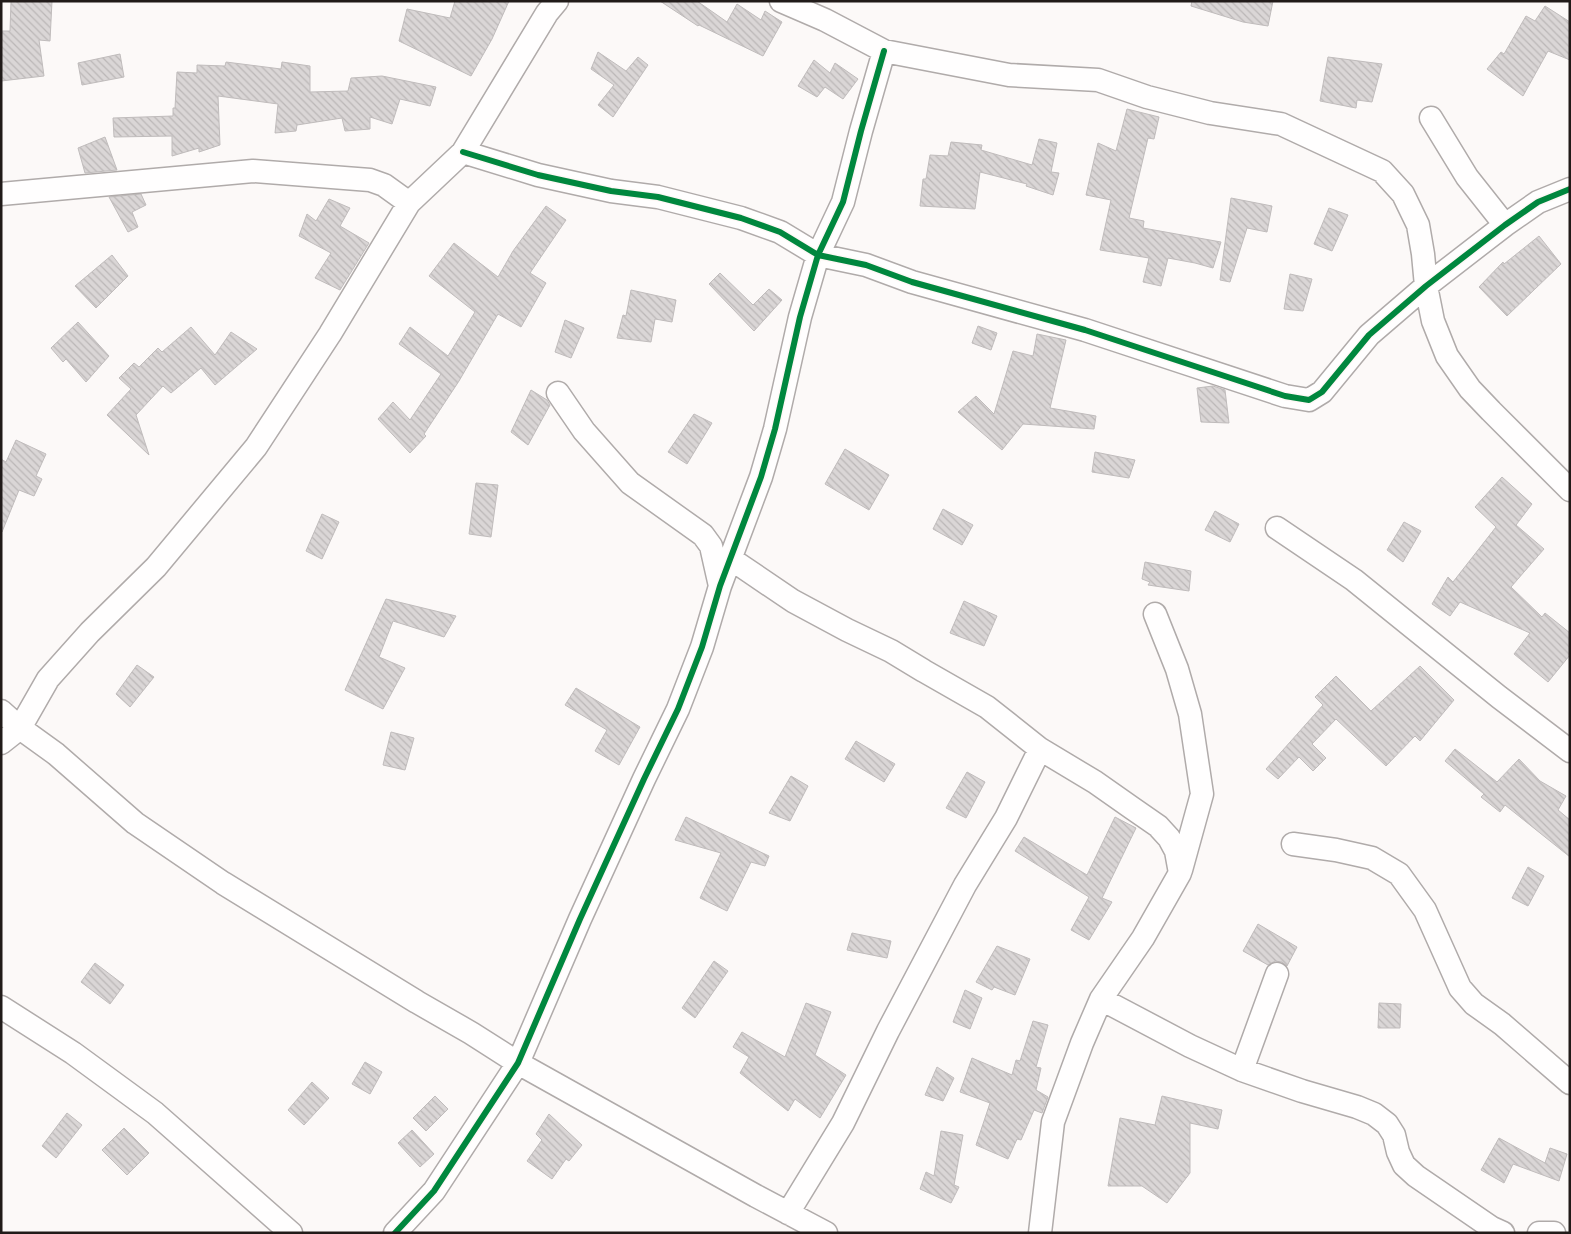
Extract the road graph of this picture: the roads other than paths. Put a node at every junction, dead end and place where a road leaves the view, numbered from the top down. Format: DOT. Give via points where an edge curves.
graph roads {
  1 [pos="557,1"];
  2 [pos="781,1"];
  3 [pos="884,52"];
  4 [pos="1430,118"];
  5 [pos="463,152"];
  6 [pos="1570,189"];
  7 [pos="1,194"];
  8 [pos="409,203"];
  9 [pos="1505,225"];
  10 [pos="818,255"];
  11 [pos="1426,286"];
  12 [pos="558,392"];
  13 [pos="1570,490"];
  14 [pos="1276,528"];
  15 [pos="731,559"];
  16 [pos="720,586"];
  17 [pos="1155,614"];
  18 [pos="1,711"];
  19 [pos="20,728"];
  20 [pos="1,742"];
  21 [pos="1040,749"];
  22 [pos="1570,751"];
  23 [pos="1293,844"];
  24 [pos="1180,873"];
  25 [pos="1277,974"];
  26 [pos="1101,999"];
  27 [pos="1,1007"];
  28 [pos="518,1064"];
  29 [pos="1242,1070"];
  30 [pos="1570,1083"];
  31 [pos="788,1213"];
  32 [pos="821,1232"];
  33 [pos="291,1233"];
  34 [pos="395,1233"];
  35 [pos="1040,1233"];
  36 [pos="1502,1233"];
  37 [pos="1540,1233"];
  38 [pos="1554,1233"];
  1 -- 5 [label="street"];
  2 -- 3 [label="street"];
  3 -- 10 [label="street" via="843,202"];
  3 -- 11 [label="street" via="1009,75 1098,80 1210,113 1281,124 1382,171 1403,194 1418,225"];
  4 -- 9 [label="street" via="1467,177"];
  5 -- 8 [label="street"];
  5 -- 10 [label="street" via="538,176 658,197 741,218 780,232"];
  6 -- 9 [label="street" via="1538,202"];
  7 -- 8 [label="street" via="253,171 370,180 384,185"];
  8 -- 19 [label="street" via="330,334 256,447 156,567 48,679"];
  9 -- 11 [label="street"];
  10 -- 11 [label="street" via="866,265 920,285 1085,330 1284,396 1309,400 1322,392 1370,335"];
  10 -- 15 [label="street" via="772,439"];
  11 -- 13 [label="street" via="1433,321 1447,356 1470,389"];
  12 -- 16 [label="street" via="584,431 630,483 703,535 711,546"];
  14 -- 22 [label="street" via="1354,580 1499,698"];
  15 -- 16 [label="street"];
  15 -- 21 [label="street" via="793,601 891,651 987,707"];
  16 -- 28 [label="street" via="702,647 678,709 580,918"];
  17 -- 24 [label="street" via="1177,668 1190,714 1202,794"];
  18 -- 19 [label="street"];
  19 -- 20 [label="street"];
  19 -- 28 [label="street" via="56,754 135,823 224,882"];
  21 -- 24 [label="street" via="1158,826 1176,851"];
  21 -- 31 [label="street" via="1006,818 965,886 888,1031 843,1124"];
  23 -- 30 [label="street" via="1372,858 1399,874 1425,910 1460,988 1474,1004"];
  24 -- 26 [label="street" via="1143,938"];
  25 -- 29 [label="street"];
  26 -- 29 [label="street"];
  26 -- 35 [label="street" via="1053,1122"];
  27 -- 33 [label="street" via="73,1053 155,1113"];
  28 -- 31 [label="street"];
  28 -- 34 [label="street" via="434,1191"];
  29 -- 36 [label="street" via="1374,1114 1387,1124 1394,1135 1404,1165"];
  31 -- 32 [label="street"];
  37 -- 38 [label="street"];
}
